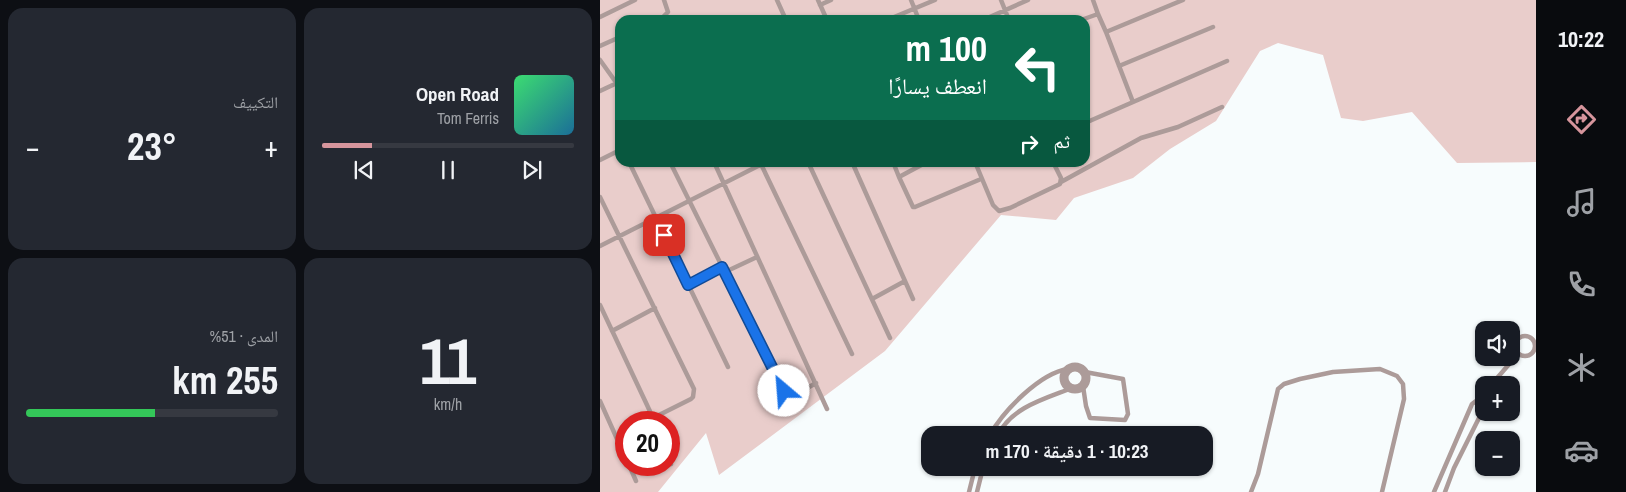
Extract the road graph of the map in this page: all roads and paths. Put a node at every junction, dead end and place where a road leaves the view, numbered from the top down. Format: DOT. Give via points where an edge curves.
graph roads {
  1 [pos="635,0"];
  2 [pos="664,0"];
  3 [pos="777,0"];
  4 [pos="831,0"];
  5 [pos="911,0"];
  6 [pos="935,0"];
  7 [pos="1001,0"];
  8 [pos="1028,0"];
  9 [pos="1101,0"];
  10 [pos="1183,0"];
  11 [pos="819,2"];
  12 [pos="1093,2"];
  13 [pos="914,8"];
  14 [pos="1005,11"];
  15 [pos="1098,14"];
  16 [pos="665,15"];
  17 [pos="784,15"];
  18 [pos="825,15"];
  19 [pos="898,15"];
  20 [pos="917,15"];
  21 [pos="995,15"];
  22 [pos="1007,15"];
  23 [pos="600,17"];
  24 [pos="1090,17"];
  25 [pos="1213,27"];
  26 [pos="1106,32"];
  27 [pos="615,38"];
  28 [pos="600,46"];
  29 [pos="600,60"];
  30 [pos="1227,61"];
  31 [pos="1119,66"];
  32 [pos="615,81"];
  33 [pos="615,86"];
  34 [pos="600,91"];
  35 [pos="1133,102"];
  36 [pos="1222,107"];
  37 [pos="1090,121"];
  38 [pos="615,152"];
  39 [pos="600,160"];
  40 [pos="1090,166"];
  41 [pos="631,167"];
  42 [pos="672,167"];
  43 [pos="716,167"];
  44 [pos="755,167"];
  45 [pos="764,167"];
  46 [pos="810,167"];
  47 [pos="854,167"];
  48 [pos="895,167"];
  49 [pos="917,167"];
  50 [pos="977,167"];
  51 [pos="1055,167"];
  52 [pos="1088,167"];
  53 [pos="898,177"];
  54 [pos="981,179"];
  55 [pos="1061,182"];
  56 [pos="724,184"];
  57 [pos="600,197"];
  58 [pos="689,201"];
  59 [pos="655,218"];
  60 [pos="620,236"];
  61 [pos="600,246"];
  62 [pos="757,257"];
  63 [pos="724,270"];
  64 [pos="905,281"];
  65 [pos="688,285"];
  66 [pos="872,299"];
  67 [pos="913,299"];
  68 [pos="600,305"];
  69 [pos="655,308"];
  70 [pos="612,331"];
  71 [pos="890,338"];
  72 [pos="852,354"];
  73 [pos="1518,354"];
  74 [pos="1508,366"];
  75 [pos="728,367"];
  76 [pos="1068,369"];
  77 [pos="1085,372"];
  78 [pos="1499,376"];
  79 [pos="816,383"];
  80 [pos="1082,386"];
  81 [pos="1072,388"];
  82 [pos="600,401"];
  83 [pos="1475,402"];
  84 [pos="828,409"];
  85 [pos="650,411"];
  86 [pos="670,411"];
  87 [pos="1478,421"];
  88 [pos="996,426"];
  89 [pos="1004,426"];
  90 [pos="615,434"];
  91 [pos="1446,463"];
  92 [pos="1454,468"];
  93 [pos="634,476"];
  94 [pos="973,476"];
  95 [pos="981,476"];
  96 [pos="636,481"];
  97 [pos="969,492"];
  98 [pos="977,492"];
  99 [pos="1251,492"];
  100 [pos="1382,492"];
  101 [pos="1434,492"];
  102 [pos="1445,492"];
  1 -- 23 [label="lane"];
  2 -- 16 [label="lane" via="668,12"];
  3 -- 17 [label="lane"];
  4 -- 11 [label="lane"];
  5 -- 13 [label="lane"];
  6 -- 13 [label="lane"];
  7 -- 14 [label="lane"];
  8 -- 14 [label="lane"];
  9 -- 12 [label="lane"];
  10 -- 26 [label="lane"];
  11 -- 18 [label="lane"];
  12 -- 15 [label="lane"];
  13 -- 19 [label="lane"];
  13 -- 20 [label="lane"];
  14 -- 21 [label="lane"];
  14 -- 22 [label="lane"];
  15 -- 24 [label="lane"];
  15 -- 26 [label="lane"];
  25 -- 31 [label="lane"];
  26 -- 31 [label="lane"];
  27 -- 28 [label="lane"];
  29 -- 32 [label="lane"];
  30 -- 35 [label="lane"];
  31 -- 35 [label="lane"];
  33 -- 34 [label="lane"];
  35 -- 37 [label="lane"];
  36 -- 40 [label="lane" via="1178,127 1141,138"];
  38 -- 39 [label="lane"];
  41 -- 59 [label="lane"];
  42 -- 58 [label="lane"];
  43 -- 56 [label="lane"];
  44 -- 56 [label="lane"];
  45 -- 72 [label="lane"];
  46 -- 66 [label="lane"];
  47 -- 64 [label="lane"];
  48 -- 53 [label="lane"];
  49 -- 53 [label="lane"];
  50 -- 54 [label="lane"];
  51 -- 55 [label="lane"];
  52 -- 55 [label="lane"];
  53 -- 54 [label="lane" via="913,207"];
  54 -- 55 [label="lane" via="993,205 999,210 1010,208"];
  56 -- 58 [label="lane"];
  56 -- 62 [label="lane"];
  57 -- 60 [label="lane"];
  58 -- 59 [label="lane"];
  58 -- 63 [label="lane"];
  59 -- 60 [label="lane"];
  59 -- 65 [label="lane"];
  60 -- 61 [label="lane"];
  60 -- 69 [label="lane"];
  62 -- 63 [label="lane"];
  62 -- 79 [label="lane"];
  63 -- 65 [label="lane"];
  63 -- 79 [label="lane" via="784,391 792,397"];
  64 -- 66 [label="lane"];
  64 -- 67 [label="lane"];
  65 -- 75 [label="lane"];
  66 -- 71 [label="lane"];
  68 -- 70 [label="lane"];
  69 -- 70 [label="lane"];
  69 -- 86 [label="lane" via="694,388 691,399"];
  70 -- 85 [label="lane"];
  73 -- 73 [label="lane" via="1519,337 1529,336 1534,342 1532,354"];
  74 -- 78 [label="lane"];
  76 -- 77 [label="street" via="1075,366"];
  76 -- 81 [label="street" via="1064,380"];
  76 -- 88 [label="lane" via="1042,379 1003,414"];
  77 -- 80 [label="street"];
  77 -- 80 [label="lane" via="1123,379 1128,414 1125,420 1090,418"];
  79 -- 84 [label="lane"];
  80 -- 81 [label="street"];
  81 -- 89 [label="lane" via="1029,405 1010,417"];
  82 -- 90 [label="lane"];
  83 -- 91 [label="lane"];
  87 -- 92 [label="lane"];
  91 -- 92 [label="lane"];
  91 -- 101 [label="lane"];
  92 -- 102 [label="lane"];
  93 -- 96 [label="lane"];
  94 -- 97 [label="lane"];
  95 -- 98 [label="lane"];
  99 -- 100 [label="lane" via="1278,389 1300,379 1333,372 1380,369 1398,376 1403,384 1404,399"];
}
